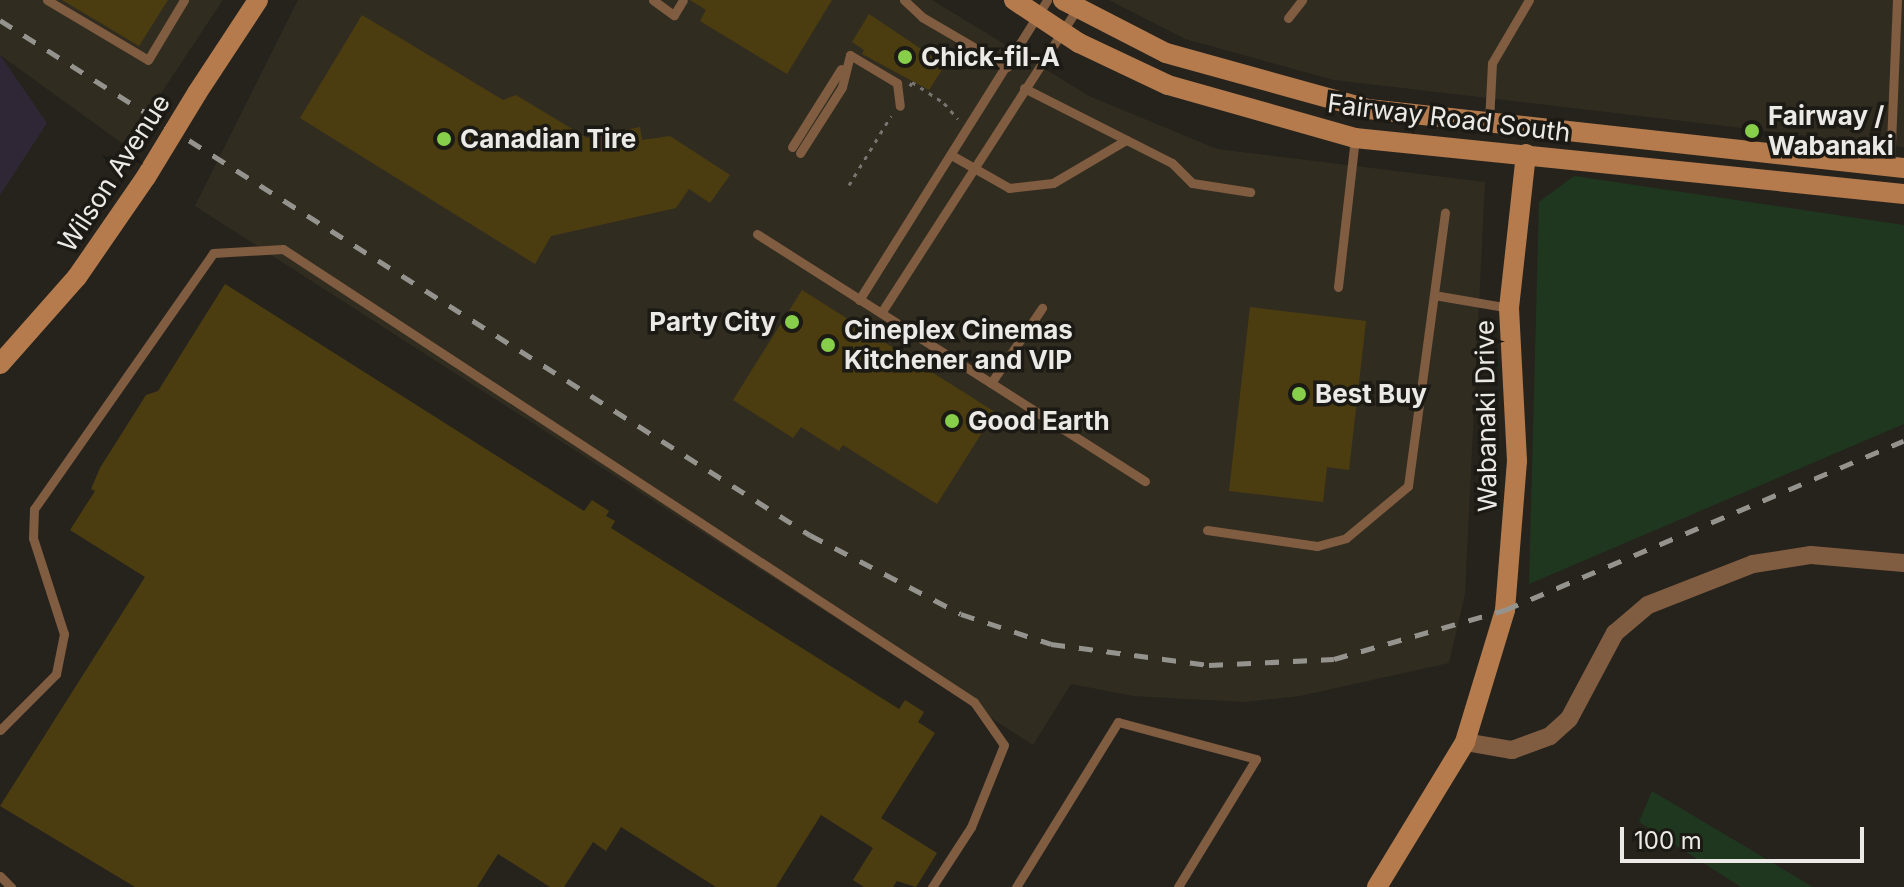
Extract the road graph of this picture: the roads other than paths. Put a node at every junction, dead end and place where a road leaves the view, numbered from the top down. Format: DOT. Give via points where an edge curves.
graph roads {
  1 [pos="47,0"];
  2 [pos="184,0"];
  3 [pos="258,0"];
  4 [pos="653,0"];
  5 [pos="683,0"];
  6 [pos="904,0"];
  7 [pos="1014,0"];
  8 [pos="1302,0"];
  9 [pos="1529,0"];
  10 [pos="1897,0"];
  11 [pos="1074,3"];
  12 [pos="1042,8"];
  13 [pos="1288,18"];
  14 [pos="1061,31"];
  15 [pos="1008,67"];
  16 [pos="1024,88"];
  17 [pos="900,103"];
  18 [pos="1489,122"];
  19 [pos="1355,138"];
  20 [pos="1126,140"];
  21 [pos="796,150"];
  22 [pos="1526,154"];
  23 [pos="953,156"];
  24 [pos="1897,168"];
  25 [pos="973,169"];
  26 [pos="1250,192"];
  27 [pos="1904,194"];
  28 [pos="1445,212"];
  29 [pos="757,234"];
  30 [pos="1338,287"];
  31 [pos="1434,295"];
  32 [pos="859,300"];
  33 [pos="1042,308"];
  34 [pos="1509,308"];
  35 [pos="881,313"];
  36 [pos="0,364"];
  37 [pos="991,383"];
  38 [pos="1145,481"];
  39 [pos="1207,530"];
  40 [pos="1904,563"];
  41 [pos="0,730"];
  42 [pos="1465,742"];
  43 [pos="0,876"];
  44 [pos="11,887"];
  45 [pos="932,887"];
  46 [pos="1016,887"];
  47 [pos="1178,887"];
  48 [pos="1377,887"];
  1 -- 2 [label="lane" via="148,60"];
  3 -- 36 [label="main road, Wilson Avenue, bridge" via="77,277"];
  4 -- 5 [label="lane" via="674,15"];
  6 -- 15 [label="lane" via="922,17"];
  7 -- 12 [label="main road, Fairway Road South"];
  8 -- 13 [label="lane"];
  9 -- 18 [label="lane" via="1492,63"];
  10 -- 24 [label="lane"];
  11 -- 14 [label="lane"];
  11 -- 18 [label="main road, Fairway Road South" via="1166,53 1291,92 1368,109"];
  12 -- 14 [label="main road, Fairway Road South"];
  12 -- 15 [label="lane"];
  14 -- 16 [label="lane"];
  14 -- 19 [label="main road, Fairway Road South" via="1117,64 1168,85"];
  15 -- 23 [label="lane"];
  16 -- 20 [label="lane"];
  16 -- 25 [label="lane"];
  17 -- 21 [label="lane" via="897,83 855,55 844,65 842,87"];
  18 -- 24 [label="main road, Fairway Road South"];
  19 -- 22 [label="main road, Fairway Road South"];
  19 -- 30 [label="lane"];
  20 -- 25 [label="lane" via="1053,183 1009,188"];
  20 -- 26 [label="lane" via="1172,163 1192,183"];
  22 -- 27 [label="main road, Fairway Road South"];
  22 -- 34 [label="main road, Wabanaki Drive"];
  23 -- 25 [label="lane"];
  23 -- 32 [label="lane"];
  25 -- 35 [label="lane"];
  28 -- 31 [label="lane"];
  29 -- 32 [label="lane"];
  31 -- 34 [label="lane"];
  31 -- 39 [label="lane" via="1408,486 1346,538 1317,546"];
  32 -- 35 [label="lane"];
  33 -- 37 [label="lane"];
  34 -- 42 [label="main road, Wabanaki Drive" via="1517,461 1514,533 1505,610"];
  35 -- 37 [label="lane"];
  37 -- 38 [label="lane"];
  40 -- 42 [label="street" via="1811,555 1753,564 1648,605 1615,633 1569,719 1550,736 1512,750"];
  41 -- 45 [label="lane" via="56,674 64,634 33,538 34,509 213,253 283,249 974,702 1004,745 971,827"];
  42 -- 48 [label="main road, Wabanaki Drive"];
  43 -- 44 [label="lane"];
  46 -- 47 [label="lane" via="1118,722 1256,759"];
}
